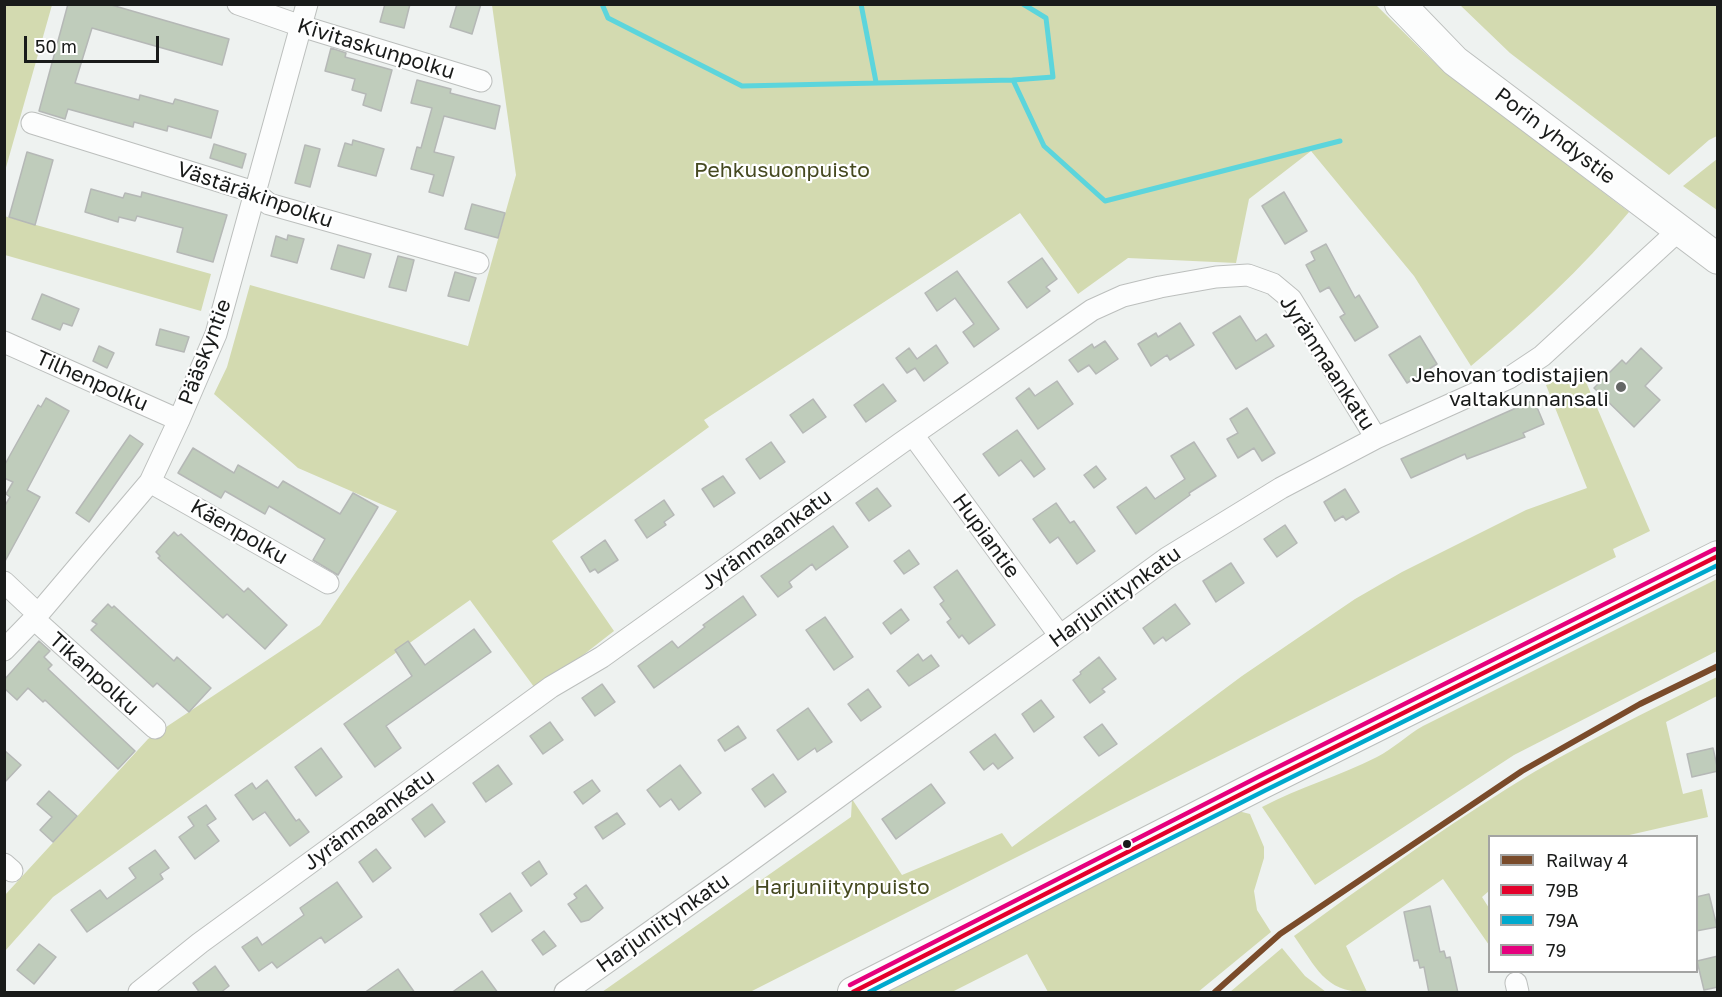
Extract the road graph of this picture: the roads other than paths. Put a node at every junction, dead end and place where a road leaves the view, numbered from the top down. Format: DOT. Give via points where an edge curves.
graph roads {
  1 [pos="238,4"];
  2 [pos="307,4"];
  3 [pos="1400,4"];
  4 [pos="301,26"];
  5 [pos="481,81"];
  6 [pos="32,123"];
  7 [pos="254,192"];
  8 [pos="1679,230"];
  9 [pos="1718,259"];
  10 [pos="478,263"];
  11 [pos="4,342"];
  12 [pos="179,420"];
  13 [pos="913,435"];
  14 [pos="1376,438"];
  15 [pos="150,482"];
  16 [pos="1718,556"];
  17 [pos="4,582"];
  18 [pos="328,583"];
  19 [pos="36,617"];
  20 [pos="1060,636"];
  21 [pos="4,650"];
  22 [pos="155,729"];
  23 [pos="139,993"];
  24 [pos="566,993"];
  25 [pos="853,993"];
  1 -- 4 [label="street, Kivitaskunpolku"];
  2 -- 4 [label="street, Pääskyntie"];
  3 -- 8 [label="main road, Porin yhdystie" via="1455,61"];
  4 -- 5 [label="street, Kivitaskunpolku"];
  4 -- 7 [label="street, Pääskyntie"];
  6 -- 7 [label="street, Västäräkinpolku"];
  7 -- 10 [label="street, Västäräkinpolku" via="269,204"];
  7 -- 12 [label="street, Pääskyntie" via="216,334"];
  8 -- 9 [label="main road, Porin yhdystie"];
  8 -- 14 [label="street, Harjuniitynkatu" via="1542,356 1509,378"];
  11 -- 12 [label="street, Tilhenpolku"];
  12 -- 15 [label="street, Pääskyntie"];
  13 -- 14 [label="street, Jyränmaankatu" via="1092,310 1123,296 1160,287 1248,275 1273,284 1292,300"];
  13 -- 20 [label="street, Hupiantie"];
  13 -- 23 [label="street, Jyränmaankatu" via="602,657 551,687 209,937"];
  14 -- 20 [label="street, Harjuniitynkatu" via="1281,488 1167,558"];
  15 -- 18 [label="street, Käenpolku"];
  15 -- 19 [label="street, Pääskyntie"];
  16 -- 25 [label="main road"];
  17 -- 19 [label="street, Tikanpolku"];
  19 -- 21 [label="street, Pääskyntie"];
  19 -- 22 [label="street, Tikanpolku"];
  20 -- 24 [label="street, Harjuniitynkatu"];
}
